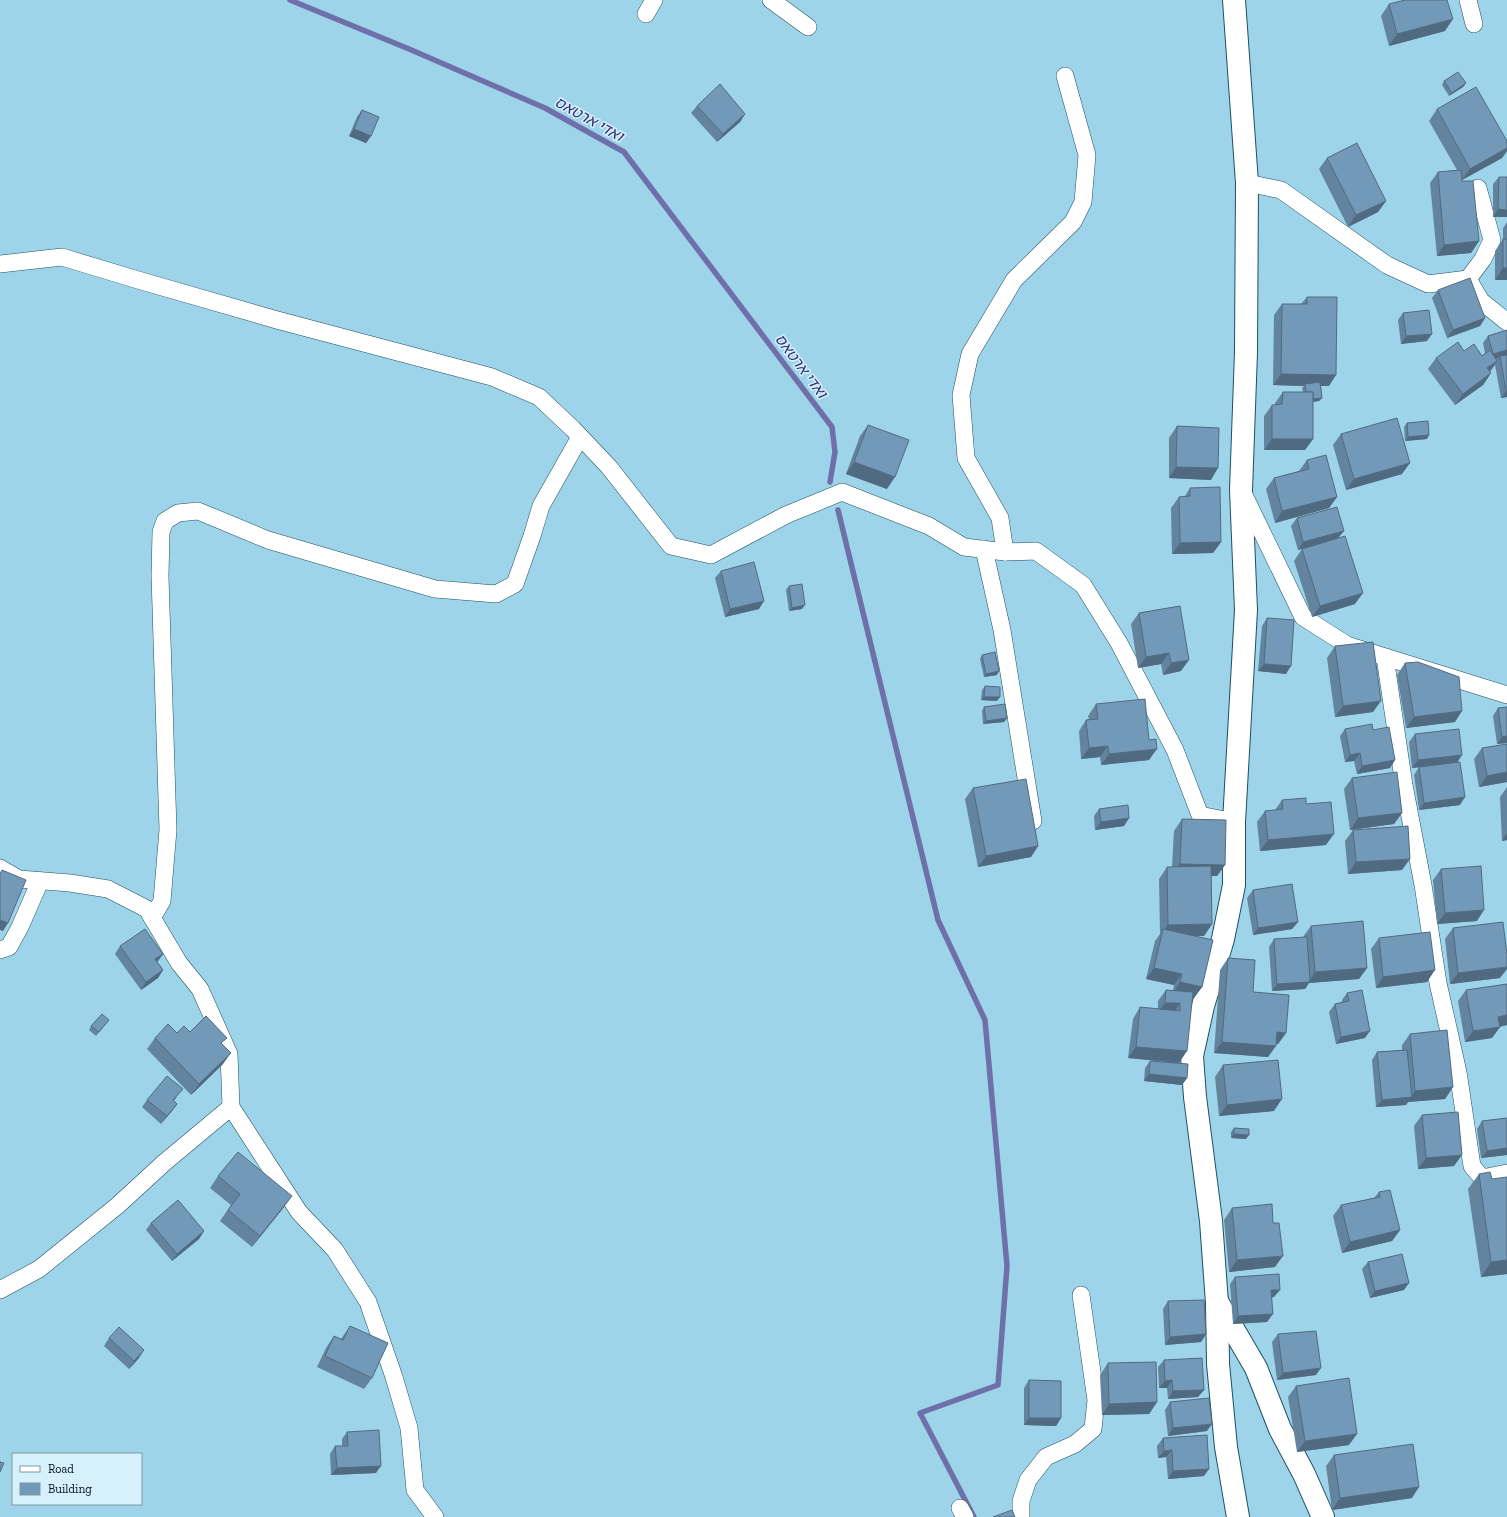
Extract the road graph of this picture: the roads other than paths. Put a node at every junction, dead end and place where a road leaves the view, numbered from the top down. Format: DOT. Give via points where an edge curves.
graph roads {
  1 [pos="771,0"];
  2 [pos="1234,0"];
  3 [pos="1468,0"];
  4 [pos="1474,24"];
  5 [pos="808,27"];
  6 [pos="1065,76"];
  7 [pos="1247,183"];
  8 [pos="1478,188"];
  9 [pos="0,264"];
  10 [pos="1468,279"];
  11 [pos="1507,322"];
  12 [pos="580,437"];
  13 [pos="1241,490"];
  14 [pos="984,549"];
  15 [pos="1005,552"];
  16 [pos="1385,657"];
  17 [pos="1507,695"];
  18 [pos="1234,822"];
  19 [pos="1036,834"];
  20 [pos="0,868"];
  21 [pos="40,880"];
  22 [pos="152,918"];
  23 [pos="0,950"];
  24 [pos="231,1107"];
  25 [pos="1507,1173"];
  26 [pos="0,1290"];
  27 [pos="1081,1295"];
  28 [pos="1217,1303"];
  29 [pos="435,1517"];
  30 [pos="1021,1517"];
  31 [pos="1238,1517"];
  32 [pos="1323,1517"];
  1 -- 5 [label="street"];
  2 -- 7 [label="street"];
  3 -- 4 [label="street"];
  6 -- 15 [label="street" via="1086,155 1083,202 1072,222 1014,280 970,354 961,395 966,458 1000,518"];
  7 -- 10 [label="street" via="1281,190 1387,265 1428,284"];
  7 -- 13 [label="street" via="1246,352"];
  8 -- 10 [label="street" via="1492,240"];
  9 -- 12 [label="street" via="62,257 277,320 492,377 539,397"];
  10 -- 11 [label="street" via="1481,301"];
  12 -- 14 [label="street" via="609,467 672,546 711,555 786,516 842,492 929,526 964,547"];
  12 -- 22 [label="street" via="541,506 514,584 496,594 435,589 268,540 198,511 178,513 165,521 160,576 168,830 162,901"];
  13 -- 16 [label="street" via="1302,617 1347,644"];
  13 -- 18 [label="street" via="1246,610"];
  14 -- 15 [label="street"];
  14 -- 19 [label="street" via="1002,630"];
  15 -- 18 [label="street" via="1036,550 1083,585 1118,643 1175,750 1200,815"];
  16 -- 17 [label="street"];
  16 -- 25 [label="street" via="1404,785 1438,983 1458,1072 1472,1166 1482,1178"];
  18 -- 28 [label="street" via="1234,884 1222,938 1202,1006 1192,1056"];
  20 -- 21 [label="street" via="19,878"];
  21 -- 22 [label="street" via="108,890 147,909"];
  21 -- 23 [label="street" via="9,947"];
  22 -- 24 [label="street" via="179,963 200,989 229,1054"];
  24 -- 26 [label="street" via="117,1206 39,1269"];
  24 -- 29 [label="street" via="299,1212 335,1250 368,1302 409,1428 415,1490"];
  27 -- 30 [label="street" via="1096,1400 1093,1429 1075,1444 1046,1457 1028,1480 1021,1501"];
  28 -- 31 [label="street" via="1218,1364 1226,1447"];
  28 -- 32 [label="street" via="1256,1368 1280,1429"];
}
